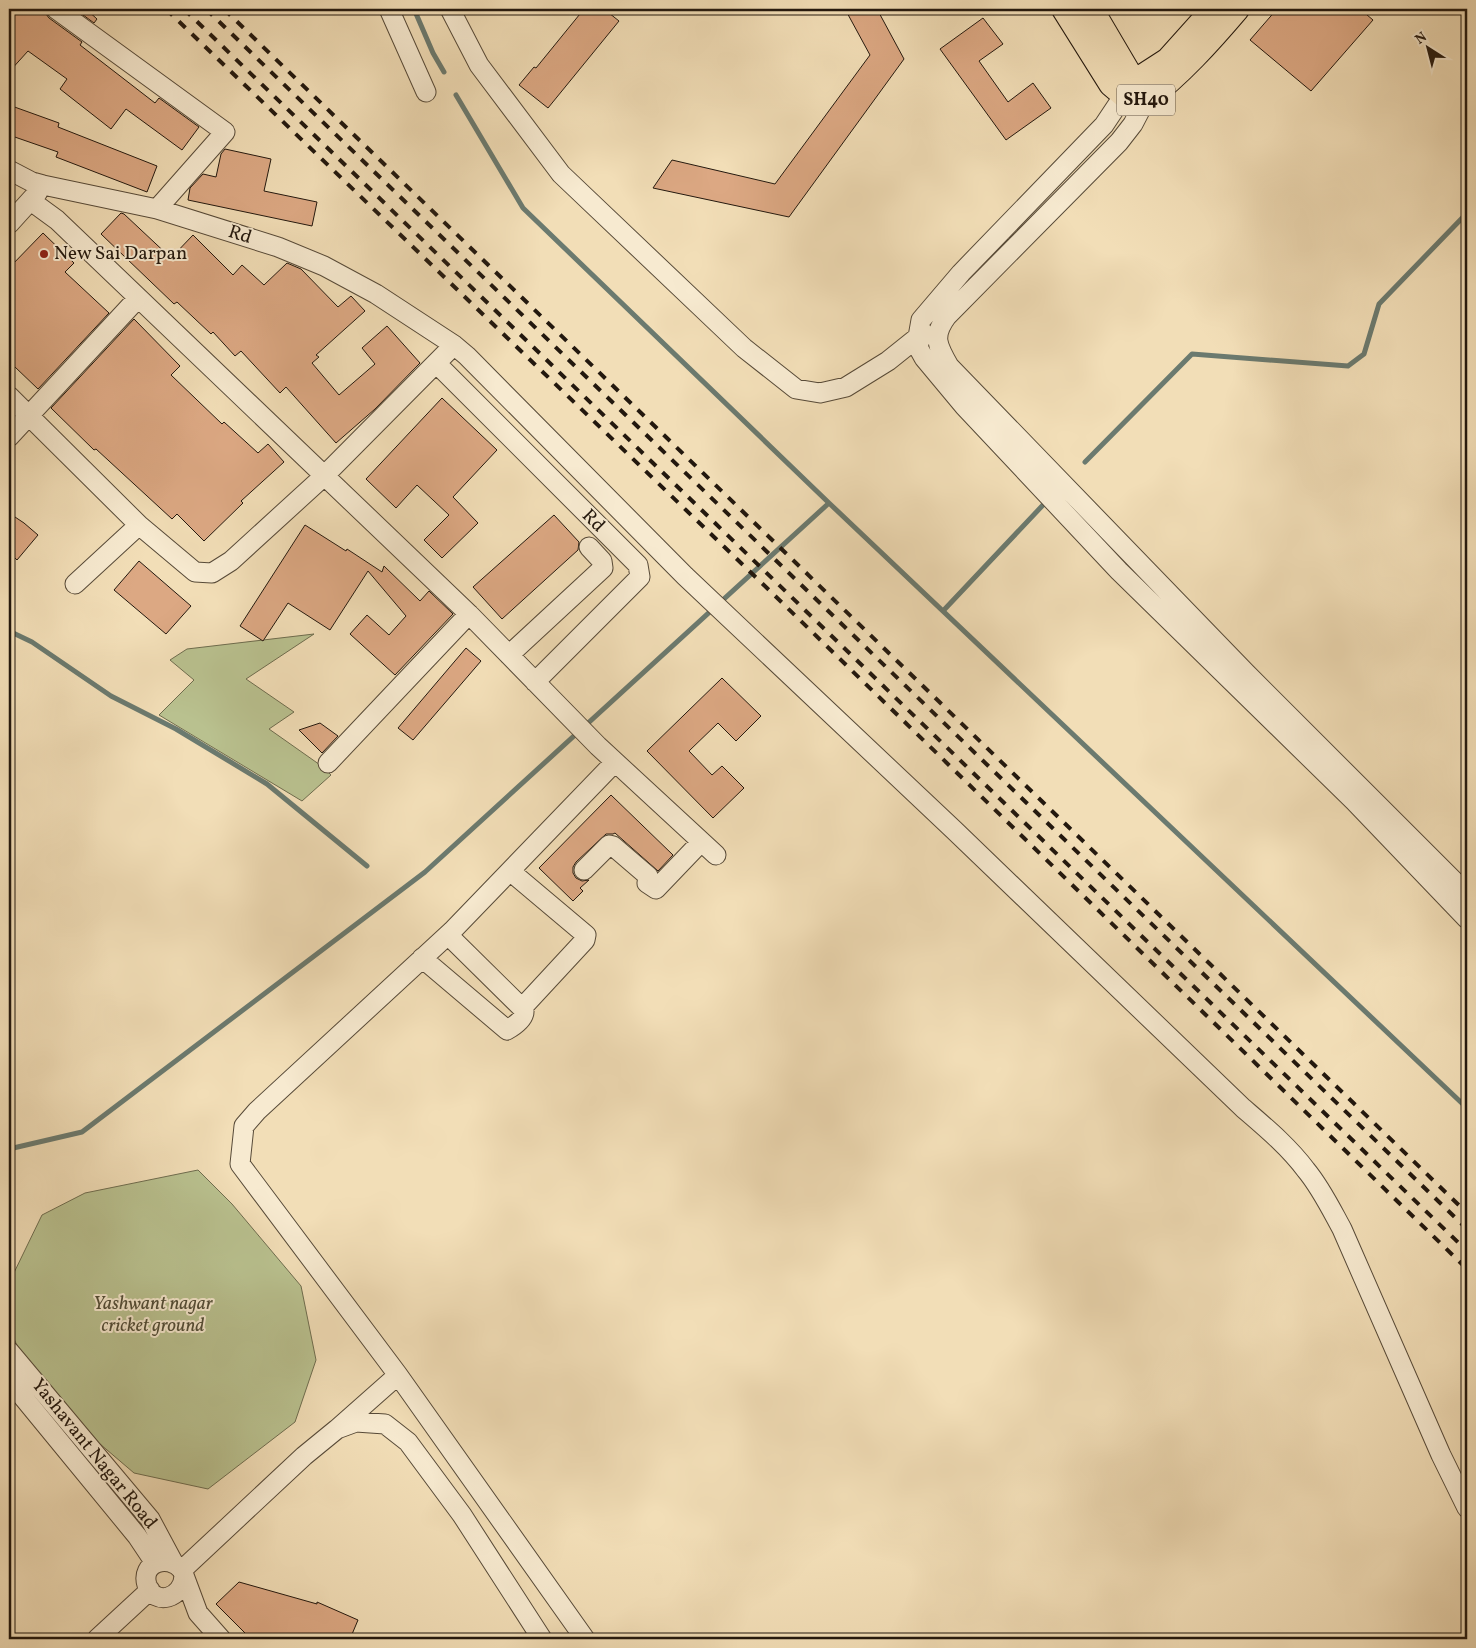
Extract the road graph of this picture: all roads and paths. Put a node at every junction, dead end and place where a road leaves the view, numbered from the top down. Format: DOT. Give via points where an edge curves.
graph roads {
  1 [pos="56,9"];
  2 [pos="390,9"];
  3 [pos="450,9"];
  4 [pos="1064,9"];
  5 [pos="1091,9"];
  6 [pos="1210,9"];
  7 [pos="1238,9"];
  8 [pos="426,92"];
  9 [pos="1134,93"];
  10 [pos="9,170"];
  11 [pos="43,185"];
  12 [pos="30,201"];
  13 [pos="157,209"];
  14 [pos="9,224"];
  15 [pos="138,298"];
  16 [pos="937,334"];
  17 [pos="918,337"];
  18 [pos="454,345"];
  19 [pos="436,363"];
  20 [pos="9,396"];
  21 [pos="28,415"];
  22 [pos="9,437"];
  23 [pos="323,477"];
  24 [pos="139,525"];
  25 [pos="588,547"];
  26 [pos="75,584"];
  27 [pos="469,614"];
  28 [pos="509,656"];
  29 [pos="535,682"];
  30 [pos="615,762"];
  31 [pos="328,764"];
  32 [pos="701,842"];
  33 [pos="716,855"];
  34 [pos="584,870"];
  35 [pos="510,871"];
  36 [pos="1467,894"];
  37 [pos="1467,919"];
  38 [pos="553,922"];
  39 [pos="448,935"];
  40 [pos="580,946"];
  41 [pos="422,958"];
  42 [pos="522,1008"];
  43 [pos="9,1351"];
  44 [pos="398,1375"];
  45 [pos="9,1380"];
  46 [pos="338,1429"];
  47 [pos="1467,1508"];
  48 [pos="173,1568"];
  49 [pos="155,1594"];
  50 [pos="198,1614"];
  51 [pos="96,1639"];
  52 [pos="221,1639"];
  53 [pos="542,1639"];
  54 [pos="586,1639"];
  1 -- 13 [label="street" via="225,132"];
  2 -- 8 [label="street"];
  3 -- 17 [label="street" via="479,65 561,174 744,348 796,389 820,393 846,386 888,361"];
  4 -- 9 [label="main road, SH40" via="1111,84"];
  5 -- 9 [label="main road, SH40"];
  6 -- 9 [label="main road, SH40" via="1168,60"];
  7 -- 9 [label="main road, SH40" via="1169,82"];
  9 -- 16 [label="street" via="1134,124 954,307 940,324"];
  9 -- 17 [label="street" via="961,273 921,320"];
  10 -- 11 [label="street, Rd"];
  11 -- 12 [label="street"];
  11 -- 13 [label="street, Rd"];
  12 -- 14 [label="street"];
  12 -- 15 [label="street" via="57,220"];
  13 -- 18 [label="street, Rd" via="278,247 324,266 376,294"];
  15 -- 21 [label="street"];
  15 -- 23 [label="street"];
  16 -- 17 [label="street"];
  16 -- 36 [label="street" via="939,349 949,366 1239,666"];
  17 -- 37 [label="street" via="924,358 964,406 1119,571 1354,801"];
  18 -- 19 [label="street"];
  18 -- 47 [label="street, Rd" via="685,576 1278,1138 1306,1169 1342,1229"];
  19 -- 23 [label="street"];
  19 -- 29 [label="street, Rd" via="638,565 640,577"];
  20 -- 21 [label="street"];
  21 -- 22 [label="street"];
  21 -- 24 [label="street"];
  23 -- 24 [label="street" via="231,561 212,573 195,572"];
  23 -- 27 [label="street"];
  24 -- 26 [label="street"];
  25 -- 28 [label="street" via="602,561 603,568"];
  27 -- 28 [label="street"];
  27 -- 31 [label="street"];
  28 -- 29 [label="street"];
  29 -- 30 [label="street"];
  30 -- 32 [label="street"];
  30 -- 35 [label="street"];
  32 -- 33 [label="street"];
  32 -- 34 [label="street" via="656,889 647,883 648,876 614,846 609,845"];
  35 -- 39 [label="street"];
  35 -- 40 [label="street" via="586,935"];
  38 -- 40 [label="street"];
  39 -- 41 [label="street"];
  39 -- 42 [label="street"];
  40 -- 42 [label="street"];
  41 -- 42 [label="street" via="507,1030 522,1018 525,1013"];
  41 -- 44 [label="street" via="257,1111 244,1126 240,1164"];
  43 -- 48 [label="street, Yashavant Nagar Road" via="150,1519"];
  44 -- 46 [label="street"];
  44 -- 54 [label="street"];
  45 -- 48 [label="street" via="137,1536"];
  46 -- 48 [label="street"];
  46 -- 53 [label="street" via="356,1422 385,1424 408,1442 462,1515"];
  48 -- 49 [label="street" via="148,1573 146,1579"];
  48 -- 49 [label="street" via="181,1588 178,1593 172,1596"];
  48 -- 50 [label="street"];
  49 -- 50 [label="street"];
  49 -- 51 [label="street"];
  50 -- 52 [label="street"];
}
